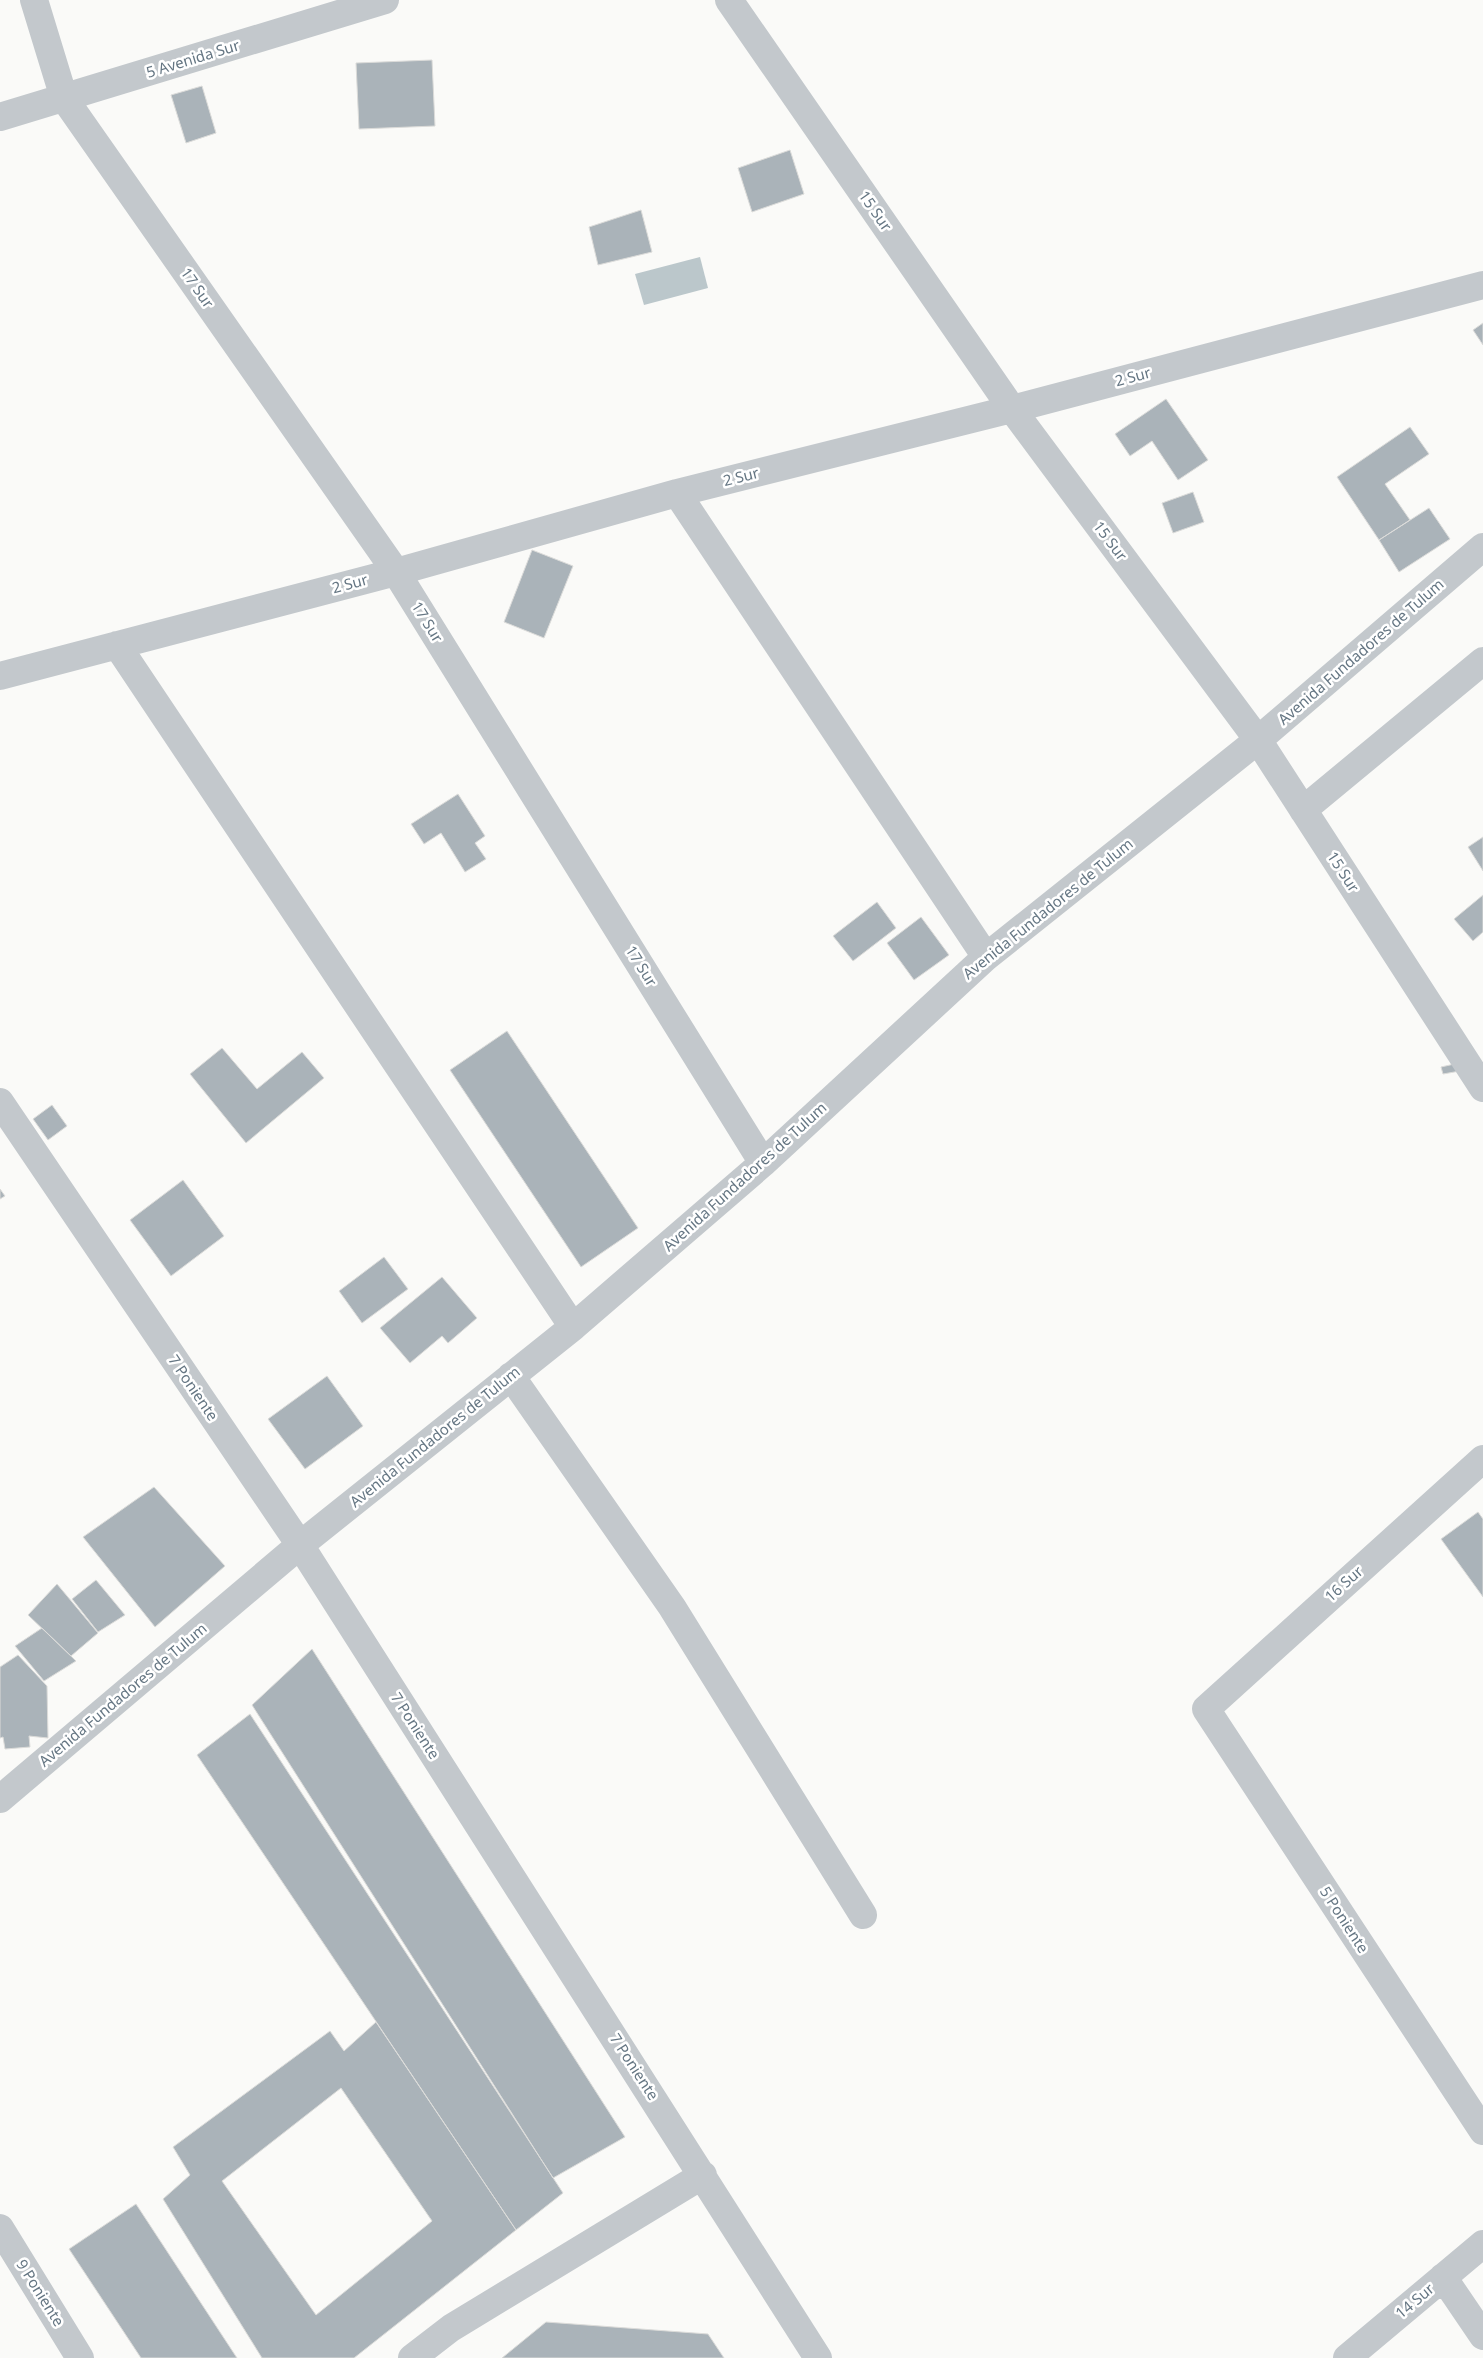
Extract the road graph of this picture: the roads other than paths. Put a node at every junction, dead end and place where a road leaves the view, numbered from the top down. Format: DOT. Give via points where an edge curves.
graph roads {
  1 [pos="34,0"];
  2 [pos="385,0"];
  3 [pos="729,0"];
  4 [pos="64,98"];
  5 [pos="0,117"];
  6 [pos="1483,285"];
  7 [pos="1012,409"];
  8 [pos="677,493"];
  9 [pos="1483,547"];
  10 [pos="396,572"];
  11 [pos="118,644"];
  12 [pos="1483,661"];
  13 [pos="0,676"];
  14 [pos="1258,740"];
  15 [pos="1303,810"];
  16 [pos="986,957"];
  17 [pos="1483,1088"];
  18 [pos="0,1102"];
  19 [pos="763,1163"];
  20 [pos="573,1327"];
  21 [pos="511,1376"];
  22 [pos="1483,1458"];
  23 [pos="300,1546"];
  24 [pos="1206,1709"];
  25 [pos="0,1799"];
  26 [pos="863,1915"];
  27 [pos="1483,2131"];
  28 [pos="703,2175"];
  29 [pos="0,2228"];
  30 [pos="1483,2244"];
  31 [pos="1443,2277"];
  32 [pos="1483,2336"];
  33 [pos="80,2358"];
  34 [pos="412,2358"];
  35 [pos="818,2358"];
  36 [pos="1347,2358"];
  1 -- 4 [label="street, 17 Sur"];
  2 -- 4 [label="street, 5 Avenida Sur"];
  3 -- 7 [label="street, 15 Sur"];
  4 -- 5 [label="street, 5 Avenida Sur"];
  4 -- 10 [label="street, 17 Sur"];
  6 -- 7 [label="street, 2 Sur"];
  7 -- 8 [label="street, 2 Sur"];
  7 -- 14 [label="street, 15 Sur"];
  8 -- 10 [label="street, 2 Sur"];
  8 -- 16 [label="street"];
  9 -- 14 [label="street, Avenida Fundadores de Tulum"];
  10 -- 11 [label="street, 2 Sur"];
  10 -- 19 [label="street, 17 Sur"];
  11 -- 13 [label="street, 2 Sur"];
  11 -- 20 [label="street"];
  12 -- 15 [label="street"];
  14 -- 15 [label="street, 15 Sur"];
  14 -- 16 [label="street, Avenida Fundadores de Tulum"];
  15 -- 17 [label="street, 15 Sur"];
  16 -- 19 [label="street, Avenida Fundadores de Tulum"];
  18 -- 23 [label="street, 7 Poniente"];
  19 -- 20 [label="street, Avenida Fundadores de Tulum"];
  20 -- 21 [label="street, Avenida Fundadores de Tulum"];
  21 -- 23 [label="street, Avenida Fundadores de Tulum"];
  21 -- 26 [label="street" via="672,1607"];
  22 -- 24 [label="street, 16 Sur"];
  23 -- 25 [label="street, Avenida Fundadores de Tulum"];
  23 -- 28 [label="street, 7 Poniente"];
  24 -- 27 [label="street, 5 Poniente"];
  28 -- 34 [label="street" via="451,2328"];
  28 -- 35 [label="street, 7 Poniente"];
  29 -- 33 [label="street, 9 Poniente"];
  30 -- 31 [label="street, 14 Sur"];
  31 -- 32 [label="street"];
  31 -- 36 [label="street, 14 Sur"];
}
